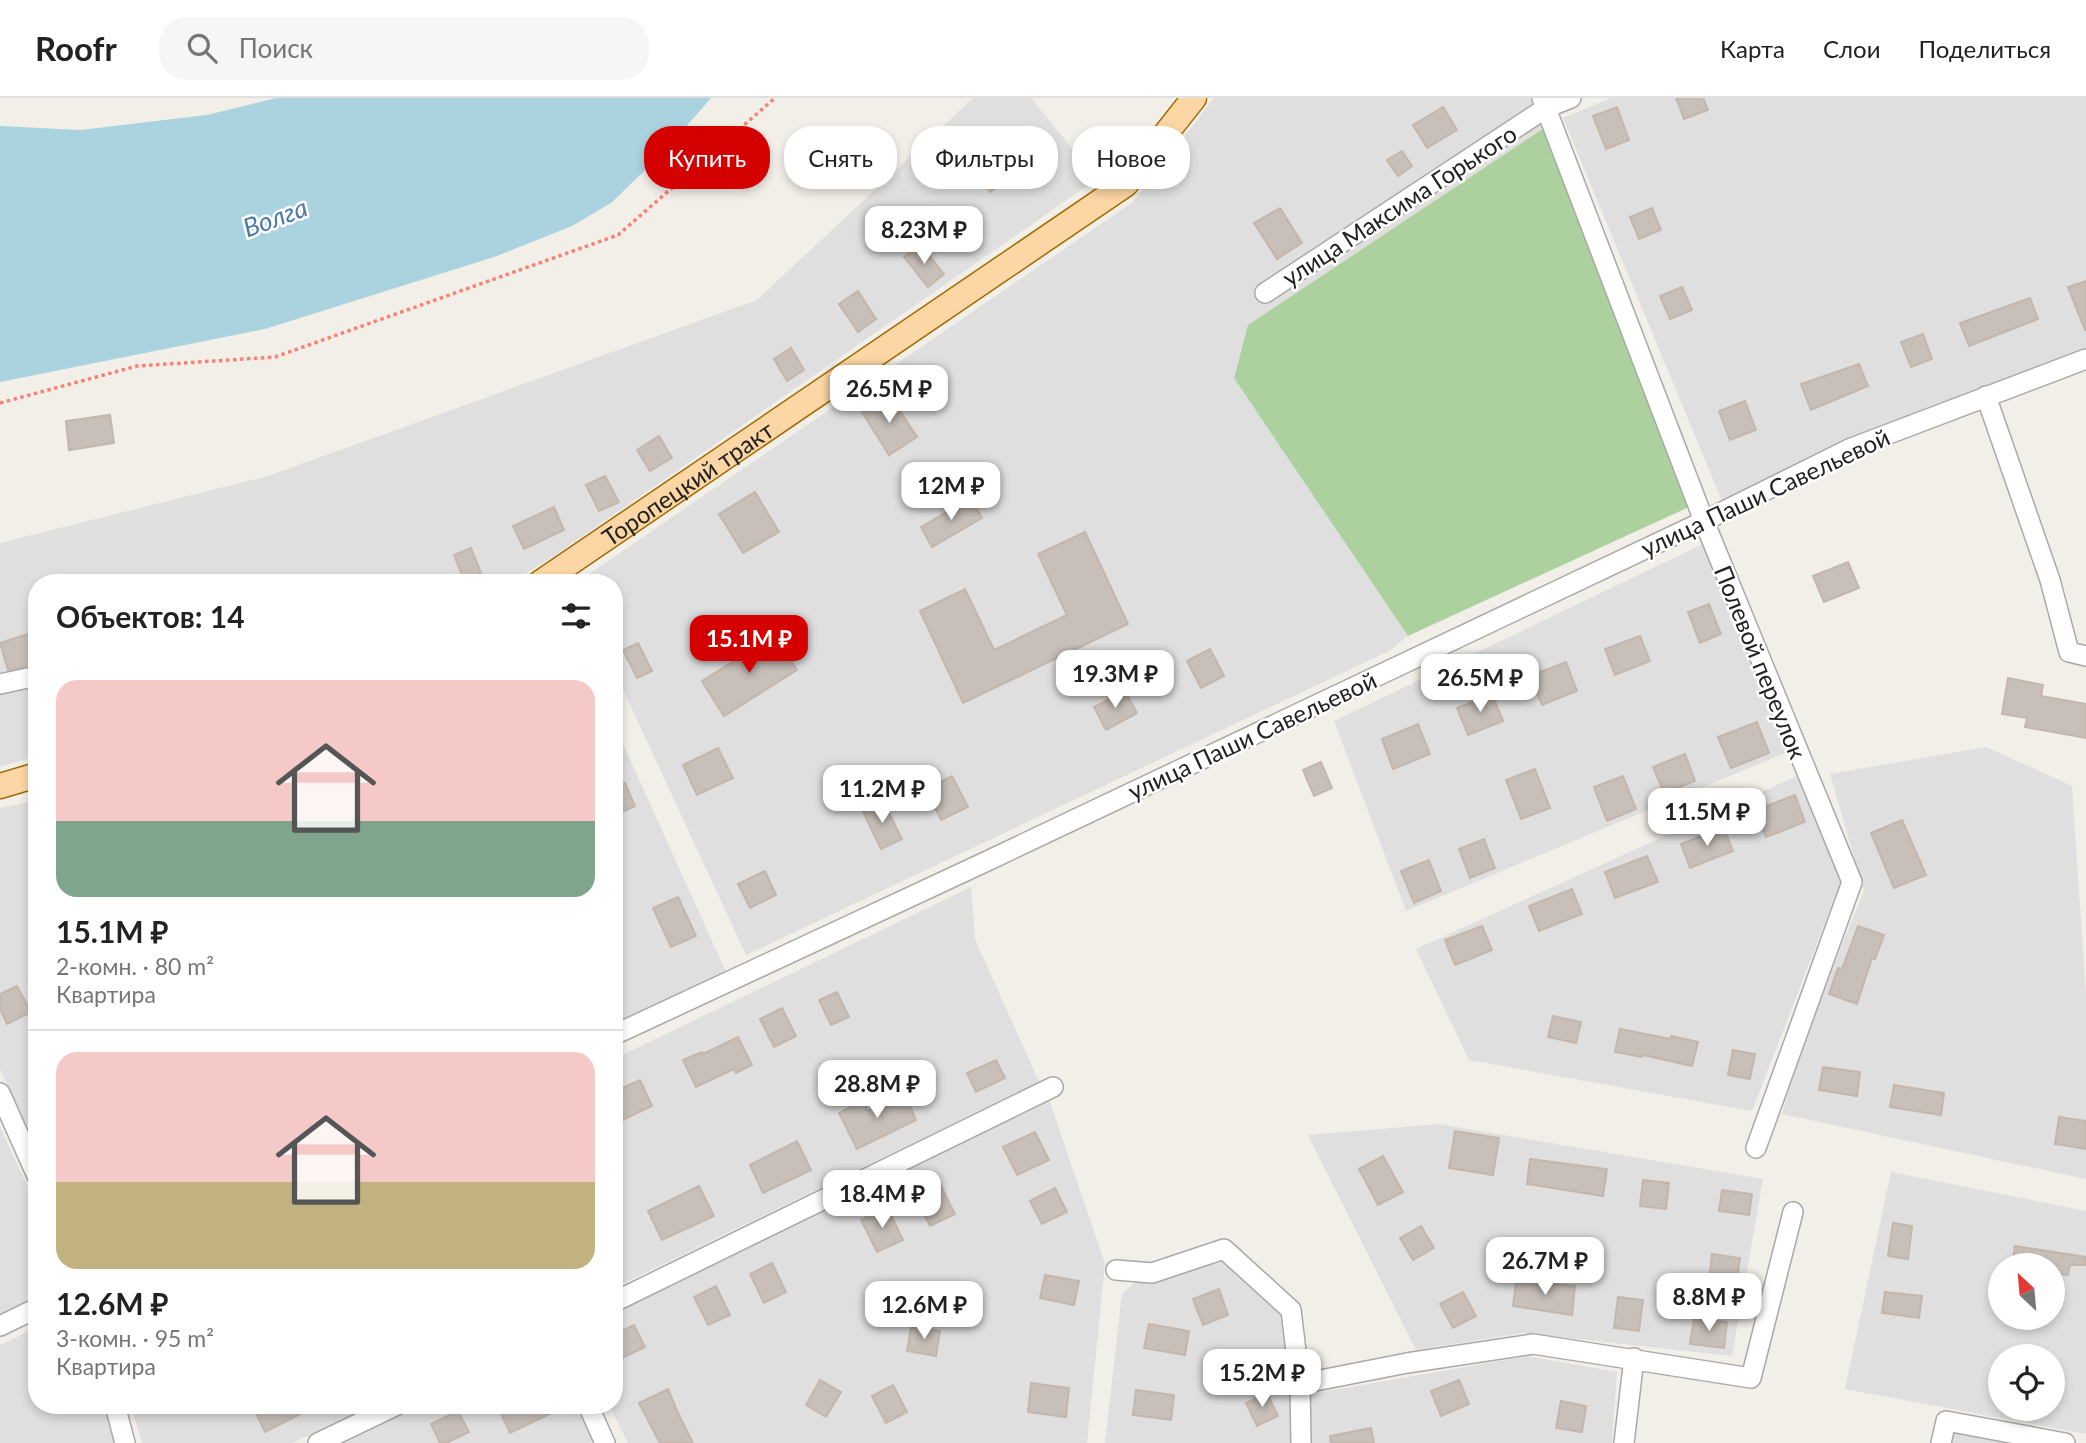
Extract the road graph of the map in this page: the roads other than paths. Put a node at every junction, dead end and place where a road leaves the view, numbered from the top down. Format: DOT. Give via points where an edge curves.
graph roads {
  1 [pos="1194,98"];
  2 [pos="1571,98"];
  3 [pos="1544,103"];
  4 [pos="1265,293"];
  5 [pos="2086,359"];
  6 [pos="1986,396"];
  7 [pos="1704,521"];
  8 [pos="553,574"];
  9 [pos="2086,656"];
  10 [pos="28,678"];
  11 [pos="0,684"];
  12 [pos="28,778"];
  13 [pos="0,786"];
  14 [pos="623,1031"];
  15 [pos="1053,1087"];
  16 [pos="0,1093"];
  17 [pos="1756,1148"];
  18 [pos="28,1156"];
  19 [pos="1793,1212"];
  20 [pos="1116,1270"];
  21 [pos="623,1298"];
  22 [pos="28,1312"];
  23 [pos="0,1326"];
  24 [pos="1634,1358"];
  25 [pos="1300,1384"];
  26 [pos="117,1414"];
  27 [pos="378,1414"];
  28 [pos="593,1414"];
  29 [pos="125,1443"];
  30 [pos="318,1443"];
  31 [pos="605,1443"];
  32 [pos="1301,1443"];
  33 [pos="1624,1443"];
  34 [pos="1941,1443"];
  35 [pos="2065,1443"];
  1 -- 8 [label="main road, Торопецкий тракт" via="1126,184"];
  2 -- 3 [label="street, улица Максима Горького"];
  3 -- 4 [label="street, улица Максима Горького"];
  3 -- 7 [label="street, Полевой переулок"];
  5 -- 6 [label="street, улица Паши Савельевой"];
  6 -- 7 [label="street, улица Паши Савельевой" via="1849,449"];
  6 -- 9 [label="street" via="2050,580 2069,652"];
  7 -- 14 [label="street, улица Паши Савельевой"];
  7 -- 17 [label="street, Полевой переулок" via="1852,882"];
  10 -- 11 [label="street"];
  12 -- 13 [label="main road"];
  15 -- 21 [label="street"];
  16 -- 18 [label="street"];
  19 -- 24 [label="street" via="1751,1378"];
  20 -- 25 [label="street" via="1152,1273 1224,1249 1292,1310"];
  22 -- 23 [label="street"];
  24 -- 25 [label="street" via="1533,1344"];
  24 -- 33 [label="street"];
  25 -- 32 [label="street"];
  26 -- 29 [label="street"];
  27 -- 30 [label="street"];
  28 -- 31 [label="street"];
  34 -- 35 [label="street" via="1946,1421"];
}
